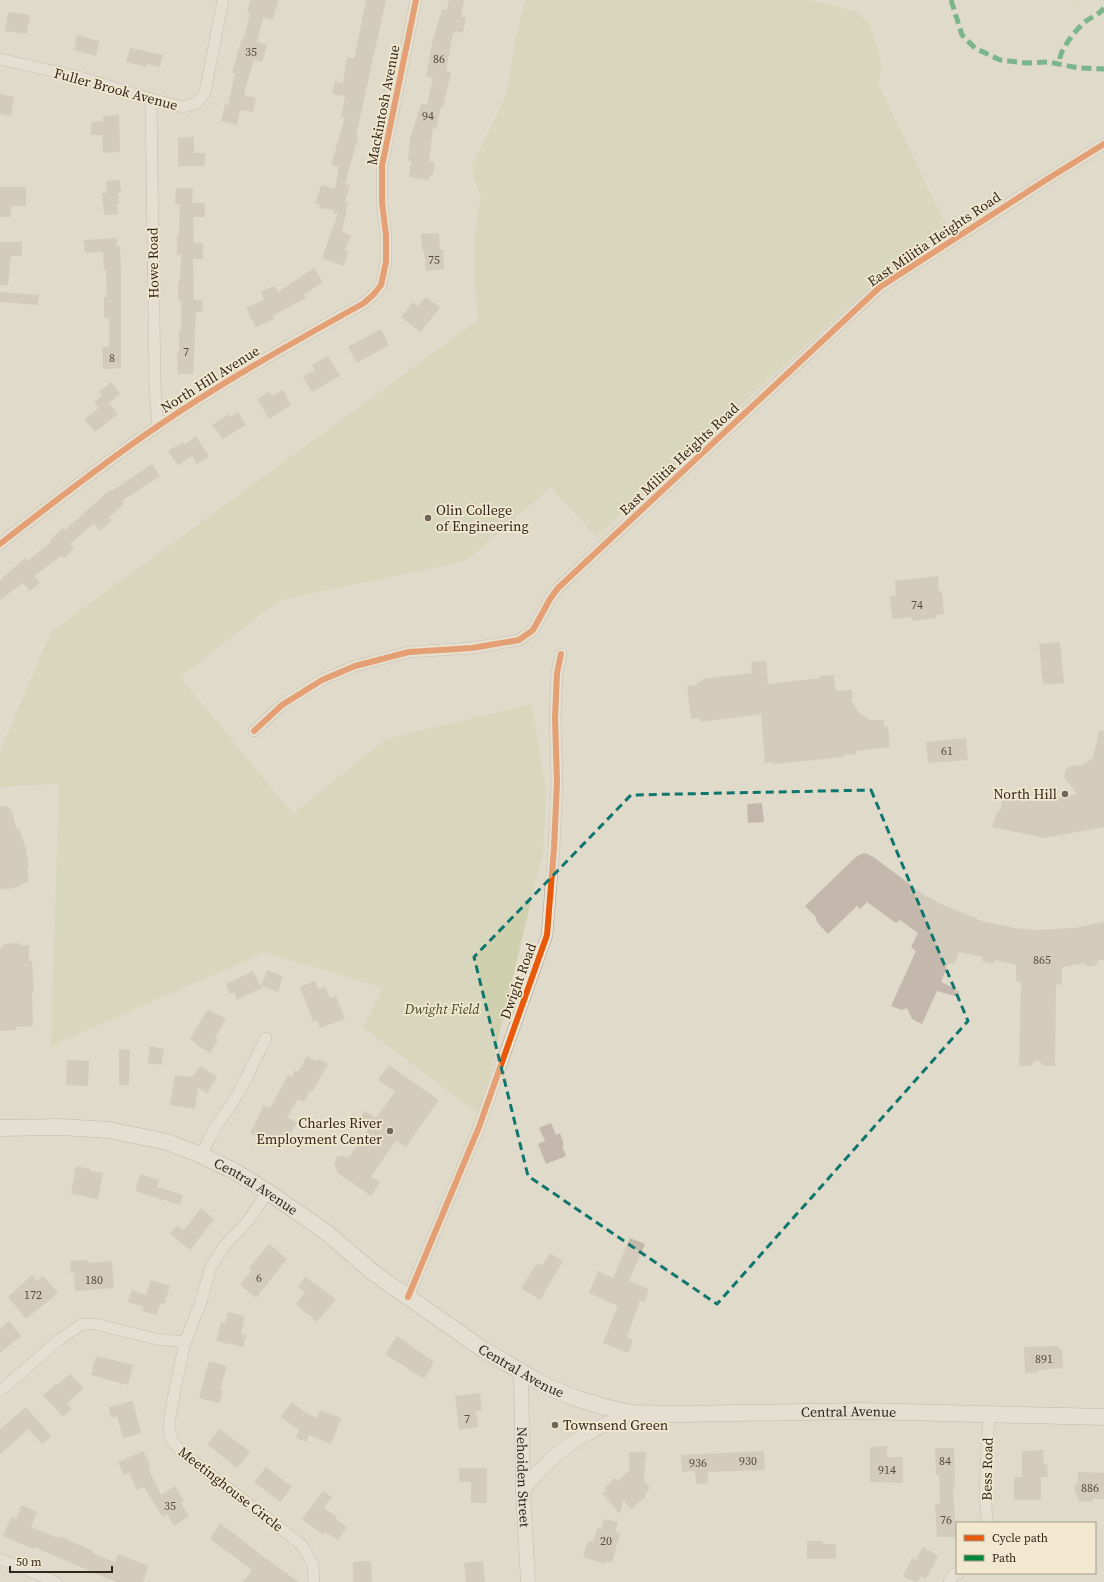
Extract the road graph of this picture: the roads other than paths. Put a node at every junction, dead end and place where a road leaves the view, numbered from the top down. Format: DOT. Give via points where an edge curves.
graph roads {
  1 [pos="223,0"];
  2 [pos="416,0"];
  3 [pos="0,59"];
  4 [pos="151,99"];
  5 [pos="1104,144"];
  6 [pos="384,215"];
  7 [pos="158,426"];
  8 [pos="0,544"];
  9 [pos="561,654"];
  10 [pos="254,731"];
  11 [pos="266,1038"];
  12 [pos="0,1128"];
  13 [pos="201,1155"];
  14 [pos="268,1192"];
  15 [pos="408,1298"];
  16 [pos="185,1342"];
  17 [pos="521,1373"];
  18 [pos="0,1391"];
  19 [pos="632,1413"];
  20 [pos="989,1414"];
  21 [pos="1104,1417"];
  22 [pos="523,1490"];
  23 [pos="987,1522"];
  24 [pos="0,1559"];
  25 [pos="956,1574"];
  26 [pos="56,1582"];
  27 [pos="314,1582"];
  28 [pos="528,1582"];
  29 [pos="948,1582"];
  1 -- 4 [label="street, Fuller Brook Avenue" via="205,92 197,103 184,107"];
  2 -- 6 [label="street, Mackintosh Avenue" via="382,166"];
  3 -- 4 [label="street, Fuller Brook Avenue" via="79,77"];
  4 -- 7 [label="street, Howe Road"];
  5 -- 10 [label="street, East Militia Heights Road" via="880,287 558,588 534,630 519,640 505,643 409,652 355,666 322,680 282,705"];
  6 -- 7 [label="street, North Hill Avenue" via="386,262 381,285 374,294 364,303 250,367"];
  7 -- 8 [label="street, North Hill Avenue"];
  9 -- 15 [label="street, Dwight Road" via="557,673 557,782 547,935 479,1127"];
  11 -- 13 [label="street" via="236,1098 215,1126"];
  12 -- 13 [label="main road, Central Avenue" via="61,1127 109,1130 167,1142"];
  13 -- 14 [label="main road, Central Avenue"];
  14 -- 15 [label="main road, Central Avenue" via="326,1232"];
  14 -- 16 [label="street, Meetinghouse Circle" via="248,1221 224,1246 210,1269 201,1302"];
  15 -- 17 [label="main road, Central Avenue"];
  16 -- 18 [label="street" via="156,1339 95,1324 82,1324 60,1339"];
  16 -- 27 [label="street, Meetinghouse Circle" via="169,1433 174,1444 302,1545 313,1565"];
  17 -- 19 [label="main road, Central Avenue" via="575,1398"];
  17 -- 22 [label="street, Nehoiden Street"];
  19 -- 20 [label="main road, Central Avenue" via="855,1411"];
  19 -- 22 [label="street" via="598,1426 577,1438 542,1467"];
  20 -- 21 [label="main road, Central Avenue"];
  20 -- 23 [label="street, Bess Road" via="985,1488"];
  22 -- 28 [label="street, Nehoiden Street"];
  24 -- 26 [label="street"];
  25 -- 29 [label="street"];
}
